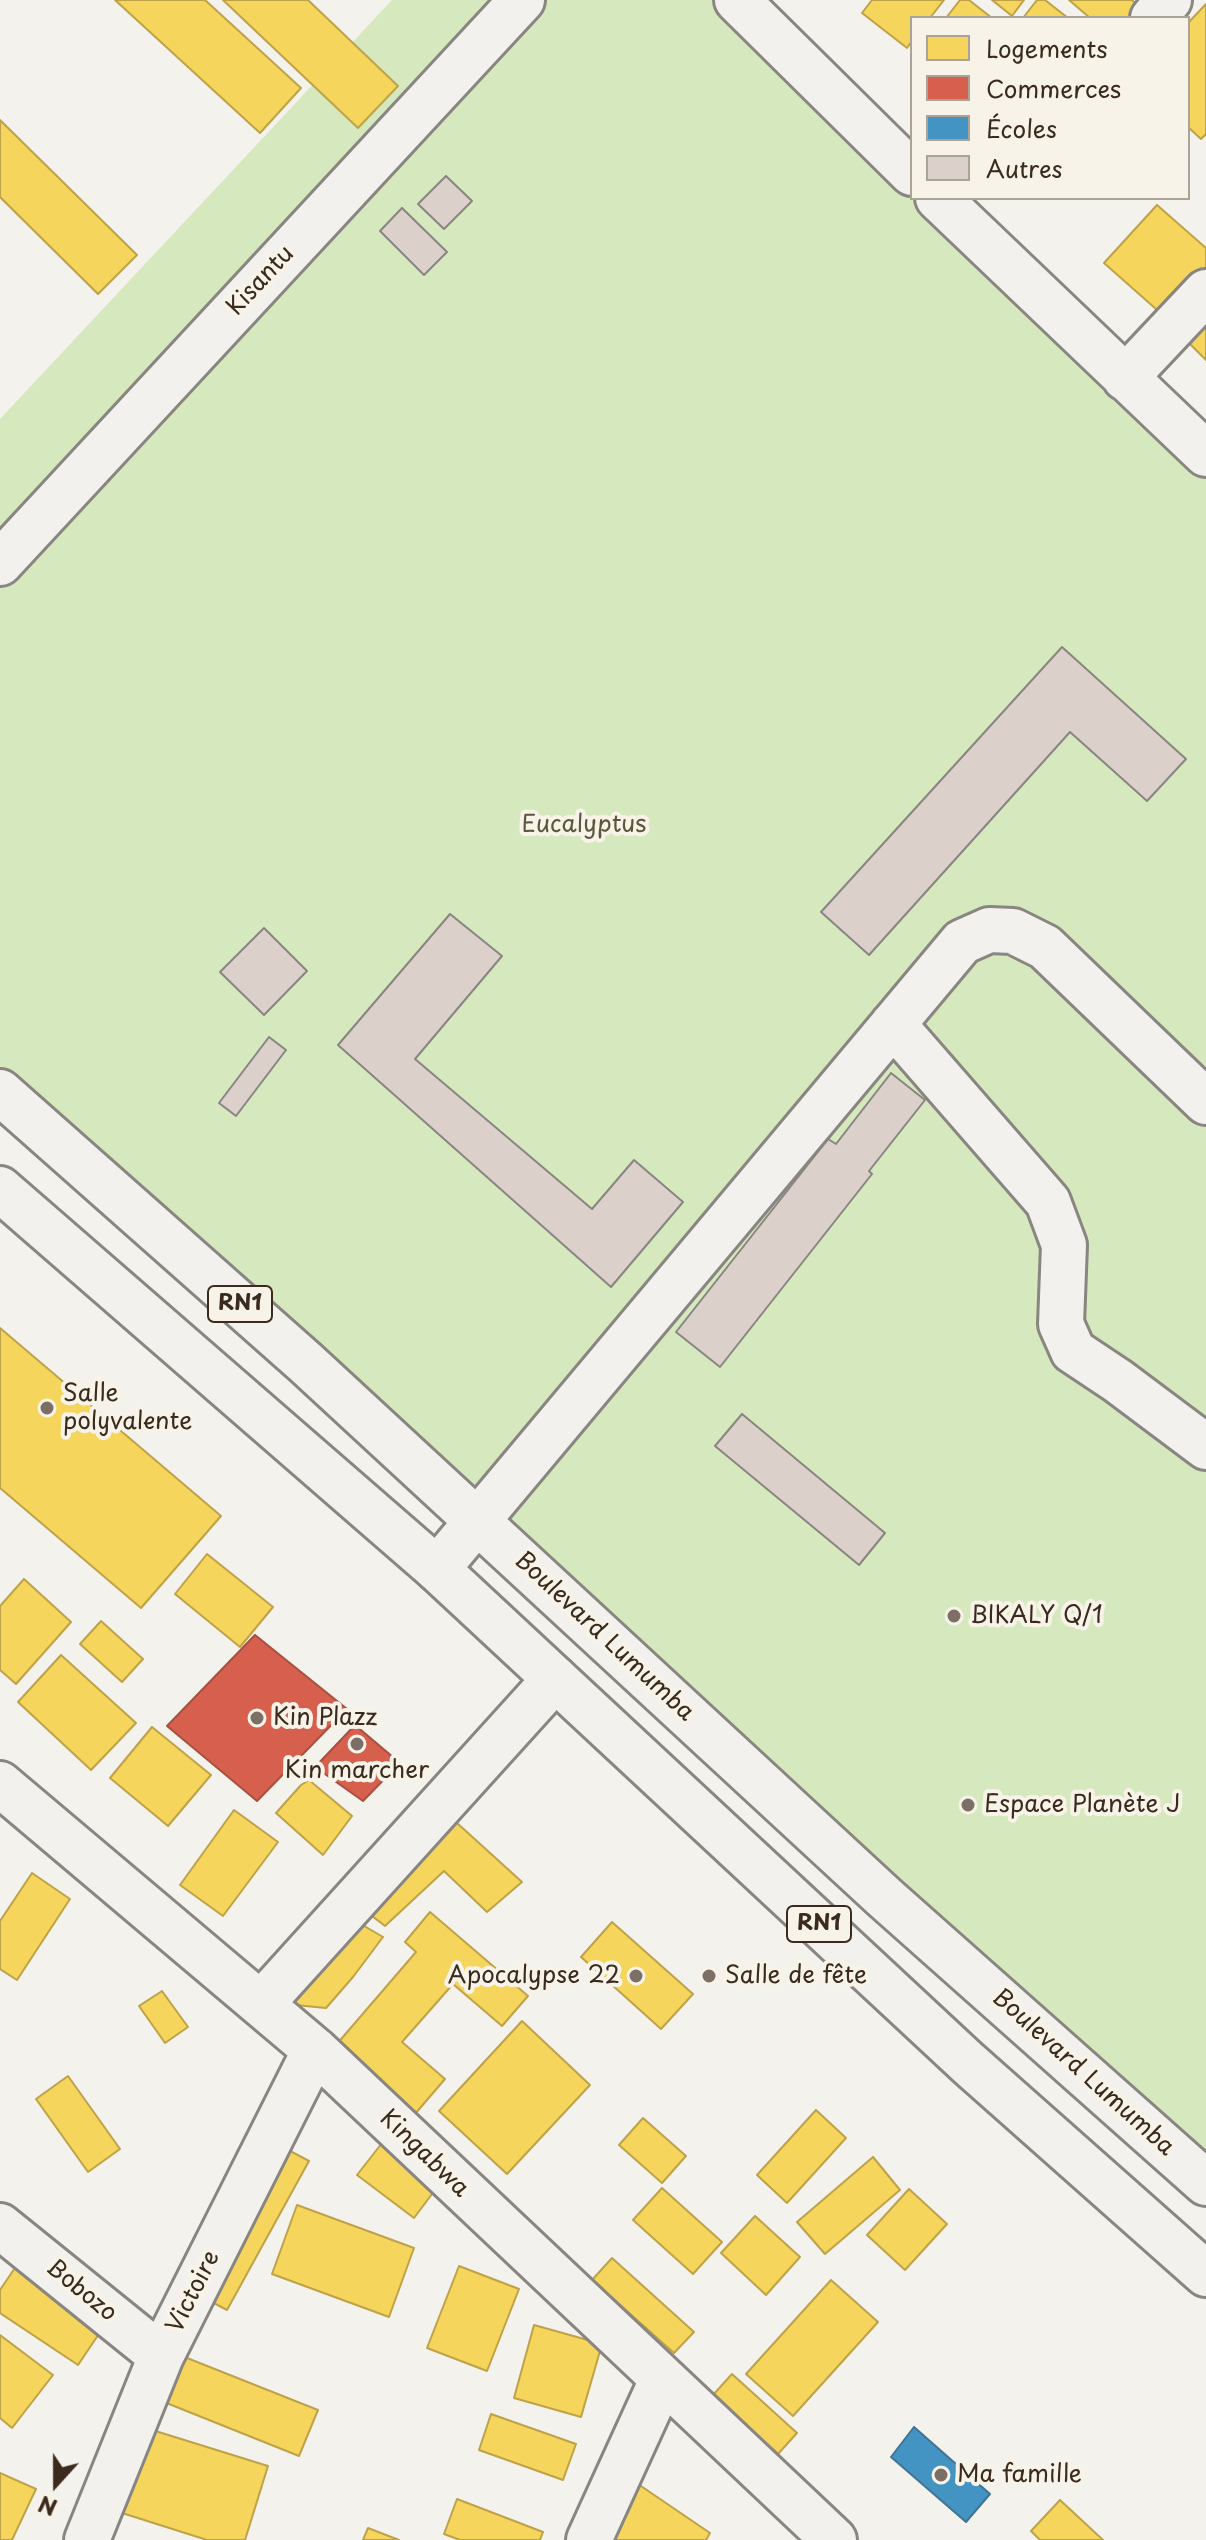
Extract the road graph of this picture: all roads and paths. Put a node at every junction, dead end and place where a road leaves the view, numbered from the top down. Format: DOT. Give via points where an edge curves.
graph roads {
  1 [pos="522,0"];
  2 [pos="737,0"];
  3 [pos="1169,0"];
  4 [pos="1155,16"];
  5 [pos="910,171"];
  6 [pos="964,207"];
  7 [pos="1206,292"];
  8 [pos="1125,378"];
  9 [pos="1206,454"];
  10 [pos="0,563"];
  11 [pos="893,1024"];
  12 [pos="0,1092"];
  13 [pos="1206,1102"];
  14 [pos="0,1189"];
  15 [pos="1206,1447"];
  16 [pos="478,1520"];
  17 [pos="437,1569"];
  18 [pos="555,1679"];
  19 [pos="0,1784"];
  20 [pos="261,2004"];
  21 [pos="315,2050"];
  22 [pos="1206,2183"];
  23 [pos="0,2226"];
  24 [pos="1206,2274"];
  25 [pos="161,2356"];
  26 [pos="662,2380"];
  27 [pos="87,2540"];
  28 [pos="589,2540"];
  29 [pos="834,2540"];
  1 -- 10 [label="main road, Kisantu"];
  2 -- 5 [label="main road"];
  3 -- 4 [label="main road"];
  6 -- 8 [label="main road"];
  7 -- 8 [label="main road"];
  8 -- 9 [label="main road"];
  11 -- 13 [label="main road" via="962,942 989,930 1013,931 1045,947"];
  11 -- 15 [label="main road" via="1048,1202 1064,1245 1061,1324 1073,1351"];
  11 -- 16 [label="main road"];
  12 -- 16 [label="main road, Boulevard Lumumba / RN1"];
  14 -- 17 [label="main road, RN1"];
  16 -- 17 [label="main road"];
  16 -- 22 [label="main road, Boulevard Lumumba / RN1" via="884,1897"];
  17 -- 18 [label="main road, RN1"];
  18 -- 20 [label="main road"];
  18 -- 24 [label="main road, RN1" via="968,2063"];
  19 -- 20 [label="main road, Kingabwa"];
  20 -- 21 [label="main road, Kingabwa"];
  21 -- 25 [label="main road, Victoire"];
  21 -- 26 [label="main road, Kingabwa"];
  23 -- 25 [label="main road, Bobozo"];
  25 -- 27 [label="main road, Victoire"];
  26 -- 28 [label="main road"];
  26 -- 29 [label="main road, Kingabwa"];
}
